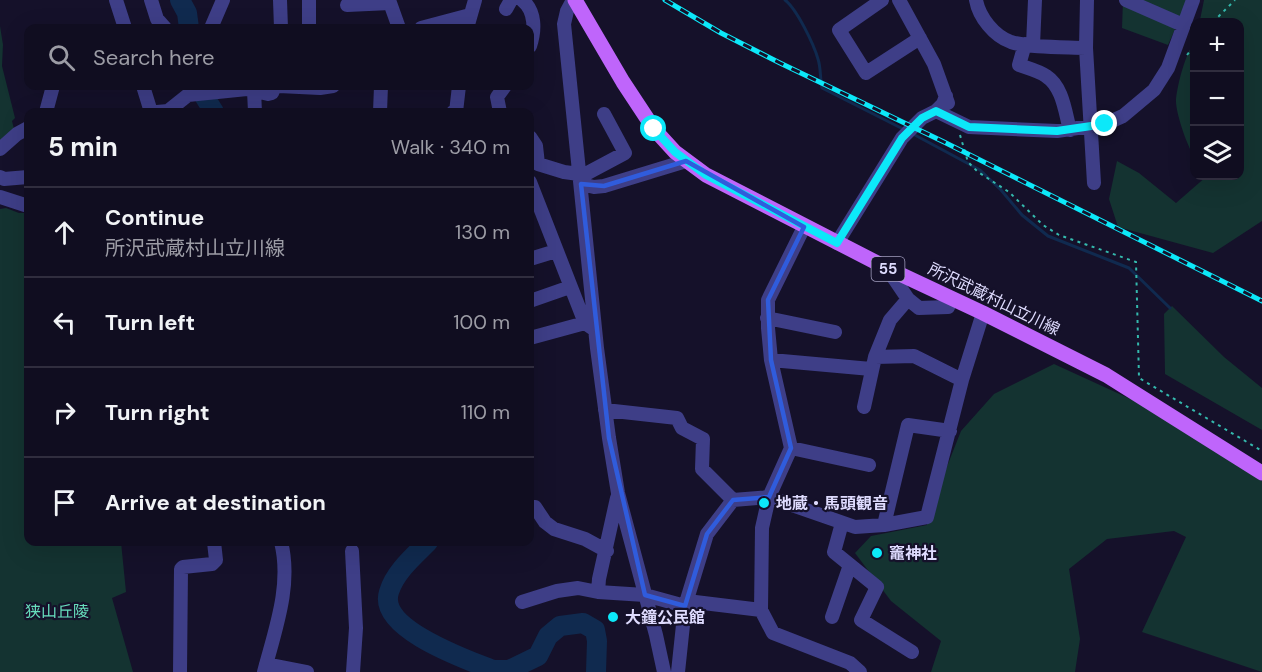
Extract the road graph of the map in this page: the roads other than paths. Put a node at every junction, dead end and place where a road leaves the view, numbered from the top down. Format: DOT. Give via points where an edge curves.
graph roads {
  1 [pos="116,0"];
  2 [pos="151,0"];
  3 [pos="211,0"];
  4 [pos="280,0"];
  5 [pos="309,0"];
  6 [pos="475,0"];
  7 [pos="522,0"];
  8 [pos="574,0"];
  9 [pos="882,0"];
  10 [pos="899,0"];
  11 [pos="976,0"];
  12 [pos="1035,0"];
  13 [pos="1088,0"];
  14 [pos="1126,0"];
  15 [pos="1192,0"];
  16 [pos="390,2"];
  17 [pos="347,5"];
  18 [pos="221,7"];
  19 [pos="469,22"];
  20 [pos="124,24"];
  21 [pos="161,24"];
  22 [pos="213,24"];
  23 [pos="281,24"];
  24 [pos="309,24"];
  25 [pos="398,24"];
  26 [pos="453,24"];
  27 [pos="533,24"];
  28 [pos="1183,25"];
  29 [pos="920,38"];
  30 [pos="1029,45"];
  31 [pos="1086,48"];
  32 [pos="52,90"];
  33 [pos="144,90"];
  34 [pos="208,90"];
  35 [pos="251,90"];
  36 [pos="274,90"];
  37 [pos="381,90"];
  38 [pos="458,90"];
  39 [pos="502,90"];
  40 [pos="255,91"];
  41 [pos="188,92"];
  42 [pos="946,96"];
  43 [pos="47,108"];
  44 [pos="150,108"];
  45 [pos="171,108"];
  46 [pos="255,108"];
  47 [pos="381,108"];
  48 [pos="456,108"];
  49 [pos="500,108"];
  50 [pos="936,111"];
  51 [pos="604,114"];
  52 [pos="955,122"];
  53 [pos="1092,126"];
  54 [pos="24,130"];
  55 [pos="1070,130"];
  56 [pos="534,143"];
  57 [pos="0,149"];
  58 [pos="686,160"];
  59 [pos="538,164"];
  60 [pos="534,170"];
  61 [pos="0,177"];
  62 [pos="24,177"];
  63 [pos="580,178"];
  64 [pos="1094,183"];
  65 [pos="534,193"];
  66 [pos="0,197"];
  67 [pos="24,205"];
  68 [pos="804,227"];
  69 [pos="837,243"];
  70 [pos="556,251"];
  71 [pos="534,258"];
  72 [pos="887,268"];
  73 [pos="570,288"];
  74 [pos="908,299"];
  75 [pos="952,299"];
  76 [pos="534,300"];
  77 [pos="983,313"];
  78 [pos="767,318"];
  79 [pos="590,326"];
  80 [pos="835,332"];
  81 [pos="534,337"];
  82 [pos="771,360"];
  83 [pos="873,363"];
  84 [pos="962,380"];
  85 [pos="864,407"];
  86 [pos="605,410"];
  87 [pos="950,431"];
  88 [pos="791,448"];
  89 [pos="869,465"];
  90 [pos="1262,473"];
  91 [pos="618,493"];
  92 [pos="769,497"];
  93 [pos="733,500"];
  94 [pos="534,507"];
  95 [pos="842,523"];
  96 [pos="884,525"];
  97 [pos="214,546"];
  98 [pos="282,546"];
  99 [pos="352,551"];
  100 [pos="607,551"];
  101 [pos="850,565"];
  102 [pos="598,592"];
  103 [pos="645,595"];
  104 [pos="522,602"];
  105 [pos="686,604"];
  106 [pos="761,610"];
  107 [pos="832,617"];
  108 [pos="912,652"];
  109 [pos="265,668"];
  110 [pos="852,669"];
  111 [pos="180,672"];
  112 [pos="307,672"];
  113 [pos="353,672"];
  114 [pos="664,672"];
  115 [pos="678,672"];
  1 -- 20 [label="street"];
  2 -- 21 [label="street"];
  3 -- 18 [label="street"];
  4 -- 23 [label="street"];
  5 -- 24 [label="street"];
  6 -- 19 [label="street"];
  7 -- 27 [label="street" via="531,12"];
  8 -- 58 [label="main road, 所沢武蔵村山立川線 / 55" via="646,118"];
  8 -- 63 [label="street" via="564,24"];
  9 -- 29 [label="street" via="839,30 866,73"];
  10 -- 29 [label="street"];
  11 -- 30 [label="street" via="983,19 997,33 1010,42"];
  12 -- 30 [label="street"];
  13 -- 31 [label="street"];
  14 -- 28 [label="street"];
  15 -- 28 [label="street"];
  16 -- 17 [label="street"];
  16 -- 25 [label="street"];
  18 -- 22 [label="street"];
  19 -- 26 [label="street"];
  28 -- 53 [label="street" via="1168,68 1154,90 1123,116"];
  29 -- 42 [label="street"];
  30 -- 31 [label="street"];
  30 -- 55 [label="street" via="1019,65 1046,75 1054,84"];
  31 -- 53 [label="street"];
  32 -- 43 [label="street"];
  33 -- 44 [label="street"];
  34 -- 41 [label="street"];
  35 -- 40 [label="street"];
  36 -- 40 [label="street" via="268,94"];
  37 -- 47 [label="street"];
  38 -- 48 [label="street"];
  39 -- 49 [label="street" via="497,97"];
  40 -- 46 [label="street"];
  41 -- 45 [label="street"];
  42 -- 50 [label="street"];
  42 -- 52 [label="street"];
  50 -- 52 [label="street"];
  50 -- 69 [label="street" via="922,118 902,138"];
  51 -- 63 [label="street" via="625,153"];
  52 -- 55 [label="street" via="969,127"];
  53 -- 55 [label="street"];
  53 -- 64 [label="street"];
  54 -- 57 [label="street"];
  56 -- 59 [label="street"];
  58 -- 63 [label="street" via="604,186 594,186"];
  58 -- 68 [label="main road, 所沢武蔵村山立川線 / 55" via="706,175"];
  59 -- 60 [label="street"];
  59 -- 63 [label="street"];
  61 -- 62 [label="street"];
  63 -- 79 [label="street"];
  65 -- 70 [label="street"];
  66 -- 67 [label="street"];
  68 -- 69 [label="main road, 所沢武蔵村山立川線 / 55"];
  68 -- 78 [label="street" via="768,300"];
  69 -- 72 [label="main road, 所沢武蔵村山立川線 / 55"];
  70 -- 71 [label="street"];
  70 -- 73 [label="street"];
  72 -- 74 [label="street"];
  72 -- 75 [label="main road, 所沢武蔵村山立川線 / 55"];
  73 -- 76 [label="street"];
  73 -- 79 [label="street"];
  74 -- 75 [label="street" via="919,308 948,307"];
  74 -- 83 [label="street" via="890,320"];
  75 -- 77 [label="main road, 所沢武蔵村山立川線 / 55"];
  77 -- 84 [label="street"];
  77 -- 90 [label="main road, 所沢武蔵村山立川線 / 55" via="1106,375"];
  78 -- 80 [label="street"];
  78 -- 82 [label="street"];
  79 -- 81 [label="street"];
  79 -- 86 [label="street"];
  82 -- 83 [label="street"];
  82 -- 88 [label="street"];
  83 -- 84 [label="street" via="914,356"];
  83 -- 85 [label="street"];
  84 -- 87 [label="street"];
  86 -- 91 [label="street"];
  86 -- 93 [label="street" via="677,418 682,428 703,439 702,469"];
  87 -- 96 [label="street" via="927,517"];
  87 -- 96 [label="street" via="908,425"];
  88 -- 89 [label="street"];
  88 -- 92 [label="street"];
  91 -- 100 [label="street"];
  91 -- 103 [label="street"];
  92 -- 93 [label="street"];
  92 -- 95 [label="street"];
  92 -- 106 [label="street" via="762,528"];
  93 -- 105 [label="street" via="707,534"];
  94 -- 100 [label="street" via="554,529"];
  95 -- 96 [label="street" via="855,528"];
  95 -- 101 [label="street" via="834,552"];
  97 -- 111 [label="street" via="216,560 212,564 181,569"];
  98 -- 109 [label="street" via="286,579"];
  99 -- 113 [label="street" via="356,628"];
  100 -- 102 [label="street"];
  101 -- 107 [label="street"];
  101 -- 108 [label="street" via="877,587 861,620"];
  102 -- 103 [label="street"];
  102 -- 104 [label="street" via="578,588"];
  103 -- 105 [label="street"];
  103 -- 114 [label="street"];
  105 -- 106 [label="street"];
  105 -- 115 [label="street"];
  106 -- 110 [label="street" via="773,633"];
  109 -- 112 [label="street"];
}
